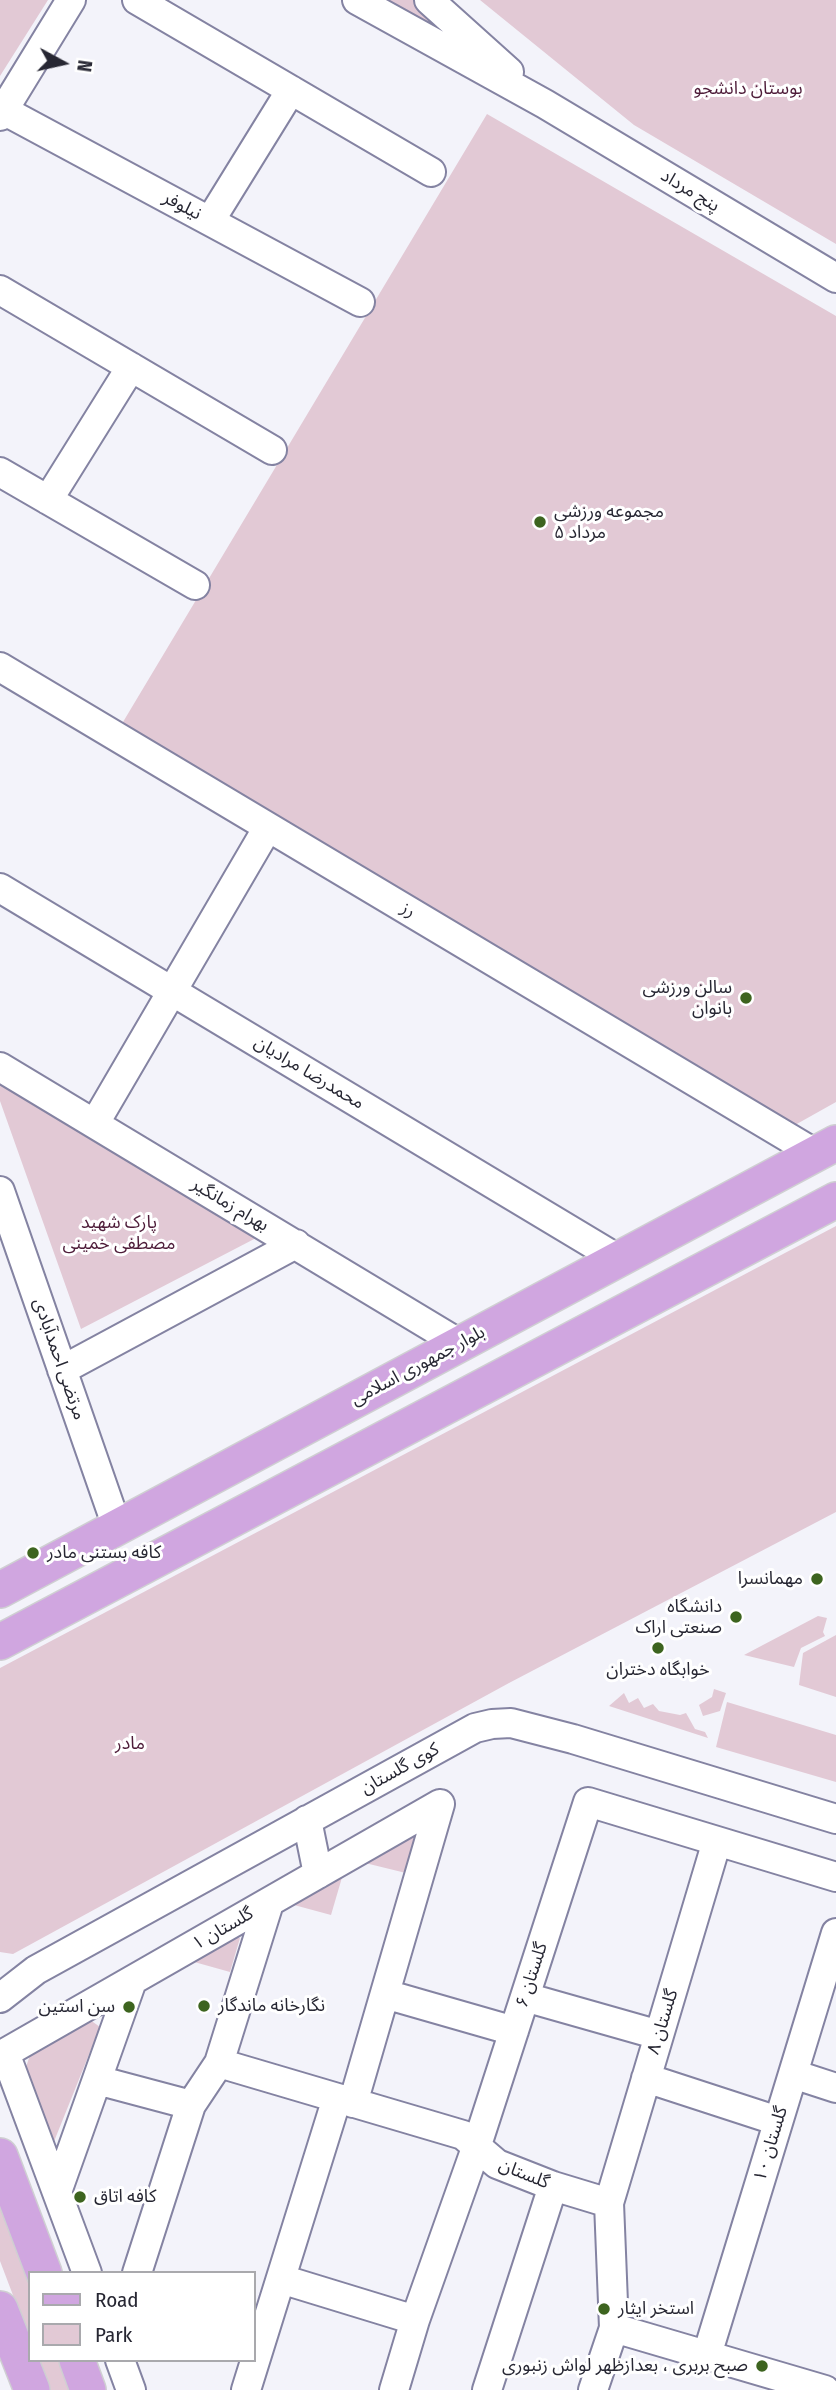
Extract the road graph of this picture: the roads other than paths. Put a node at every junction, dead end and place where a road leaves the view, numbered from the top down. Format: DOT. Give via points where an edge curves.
graph roads {
  1 [pos="71,0"];
  2 [pos="137,0"];
  3 [pos="357,0"];
  4 [pos="429,0"];
  5 [pos="291,90"];
  6 [pos="545,104"];
  7 [pos="2,113"];
  8 [pos="431,172"];
  9 [pos="210,221"];
  10 [pos="836,278"];
  11 [pos="0,290"];
  12 [pos="360,302"];
  13 [pos="131,367"];
  14 [pos="272,450"];
  15 [pos="0,472"];
  16 [pos="48,500"];
  17 [pos="195,585"];
  18 [pos="0,667"];
  19 [pos="268,827"];
  20 [pos="0,888"];
  21 [pos="172,991"];
  22 [pos="0,1067"];
  23 [pos="95,1123"];
  24 [pos="826,1148"];
  25 [pos="0,1191"];
  26 [pos="836,1200"];
  27 [pos="296,1244"];
  28 [pos="618,1259"];
  29 [pos="460,1344"];
  30 [pos="62,1370"];
  31 [pos="117,1527"];
  32 [pos="0,1590"];
  33 [pos="0,1642"];
  34 [pos="836,1819"];
  35 [pos="307,1820"];
  36 [pos="718,1841"];
  37 [pos="318,1874"];
  38 [pos="836,1877"];
  39 [pos="269,1903"];
  40 [pos="836,1933"];
  41 [pos="0,1969"];
  42 [pos="36,1970"];
  43 [pos="132,1981"];
  44 [pos="385,1994"];
  45 [pos="525,1997"];
  46 [pos="0,1998"];
  47 [pos="514,2031"];
  48 [pos="659,2035"];
  49 [pos="219,2063"];
  50 [pos="793,2074"];
  51 [pos="646,2078"];
  52 [pos="97,2080"];
  53 [pos="836,2088"];
  54 [pos="345,2100"];
  55 [pos="191,2105"];
  56 [pos="778,2121"];
  57 [pos="476,2148"];
  58 [pos="0,2156"];
  59 [pos="553,2186"];
  60 [pos="57,2192"];
  61 [pos="609,2203"];
  62 [pos="43,2271"];
  63 [pos="86,2271"];
  64 [pos="138,2271"];
  65 [pos="281,2279"];
  66 [pos="0,2309"];
  67 [pos="260,2320"];
  68 [pos="415,2320"];
  69 [pos="614,2328"];
  70 [pos="256,2340"];
  71 [pos="707,2355"];
  72 [pos="78,2362"];
  73 [pos="121,2362"];
  74 [pos="252,2362"];
  75 [pos="748,2379"];
  76 [pos="32,2390"];
  77 [pos="88,2390"];
  78 [pos="131,2390"];
  79 [pos="246,2390"];
  80 [pos="394,2390"];
  81 [pos="487,2390"];
  82 [pos="593,2390"];
  83 [pos="825,2390"];
  1 -- 7 [label="street"];
  2 -- 5 [label="street"];
  3 -- 6 [label="street, پنج مرداد"];
  4 -- 6 [label="street, پنج مرداد"];
  5 -- 8 [label="street"];
  5 -- 9 [label="street"];
  6 -- 10 [label="street, پنج مرداد"];
  7 -- 9 [label="street, نیلوفر"];
  9 -- 12 [label="street, نیلوفر"];
  11 -- 13 [label="street"];
  13 -- 14 [label="street"];
  13 -- 16 [label="street"];
  15 -- 16 [label="street"];
  16 -- 17 [label="street"];
  18 -- 19 [label="street, رز"];
  19 -- 21 [label="street"];
  19 -- 24 [label="street, رز"];
  20 -- 21 [label="street, محمدرضا مرادیان"];
  21 -- 23 [label="street"];
  21 -- 28 [label="street, محمدرضا مرادیان"];
  22 -- 23 [label="street, بهرام زمانگیر"];
  23 -- 27 [label="street, بهرام زمانگیر"];
  24 -- 28 [label="main road, بلوار جمهوری اسلامی"];
  25 -- 30 [label="street, مرتضی احمدآبادی"];
  26 -- 33 [label="main road"];
  27 -- 29 [label="street, بهرام زمانگیر"];
  27 -- 30 [label="street"];
  28 -- 29 [label="main road, بلوار جمهوری اسلامی"];
  29 -- 31 [label="main road, بلوار جمهوری اسلامی"];
  30 -- 31 [label="street, مرتضی احمدآبادی"];
  31 -- 32 [label="main road, بلوار جمهوری اسلامی"];
  34 -- 35 [label="street, کوی گلستان" via="510,1723 475,1728"];
  35 -- 37 [label="street"];
  35 -- 42 [label="street, کوی گلستان"];
  36 -- 38 [label="street"];
  36 -- 45 [label="street, گلستان ۶" via="588,1802"];
  36 -- 48 [label="street, گلستان ۸"];
  37 -- 39 [label="street, گلستان ۱"];
  37 -- 44 [label="street, گلستان ۱" via="440,1804"];
  39 -- 43 [label="street, گلستان ۱"];
  39 -- 49 [label="street"];
  40 -- 50 [label="street, گلستان ۱۰"];
  41 -- 42 [label="street"];
  42 -- 46 [label="street, کوی گلستان"];
  43 -- 52 [label="street"];
  43 -- 60 [label="street, گلستان ۱" via="5,2053"];
  44 -- 47 [label="street"];
  44 -- 54 [label="street"];
  45 -- 47 [label="street, گلستان ۶"];
  45 -- 48 [label="street"];
  47 -- 57 [label="street, گلستان ۶"];
  48 -- 51 [label="street, گلستان ۸"];
  49 -- 54 [label="street, گلستان"];
  49 -- 55 [label="street"];
  50 -- 53 [label="street"];
  50 -- 56 [label="street, گلستان ۱۰"];
  51 -- 56 [label="street"];
  51 -- 61 [label="street, گلستان ۸"];
  52 -- 55 [label="street"];
  52 -- 60 [label="street"];
  54 -- 57 [label="street, گلستان" via="463,2135"];
  54 -- 65 [label="street"];
  55 -- 64 [label="street"];
  56 -- 71 [label="street, گلستان ۱۰"];
  57 -- 59 [label="street, گلستان" via="497,2164"];
  57 -- 68 [label="street, گلستان ۶"];
  58 -- 62 [label="main road"];
  59 -- 61 [label="street, گلستان"];
  59 -- 81 [label="street"];
  60 -- 63 [label="street"];
  61 -- 69 [label="street"];
  65 -- 67 [label="street"];
  65 -- 68 [label="street"];
  66 -- 76 [label="main road"];
  67 -- 70 [label="street"];
  68 -- 80 [label="street, گلستان ۶"];
  69 -- 71 [label="street"];
  69 -- 82 [label="street"];
  71 -- 75 [label="street"];
  72 -- 77 [label="main road"];
  73 -- 78 [label="street"];
  74 -- 79 [label="street"];
  75 -- 83 [label="street"];
}
